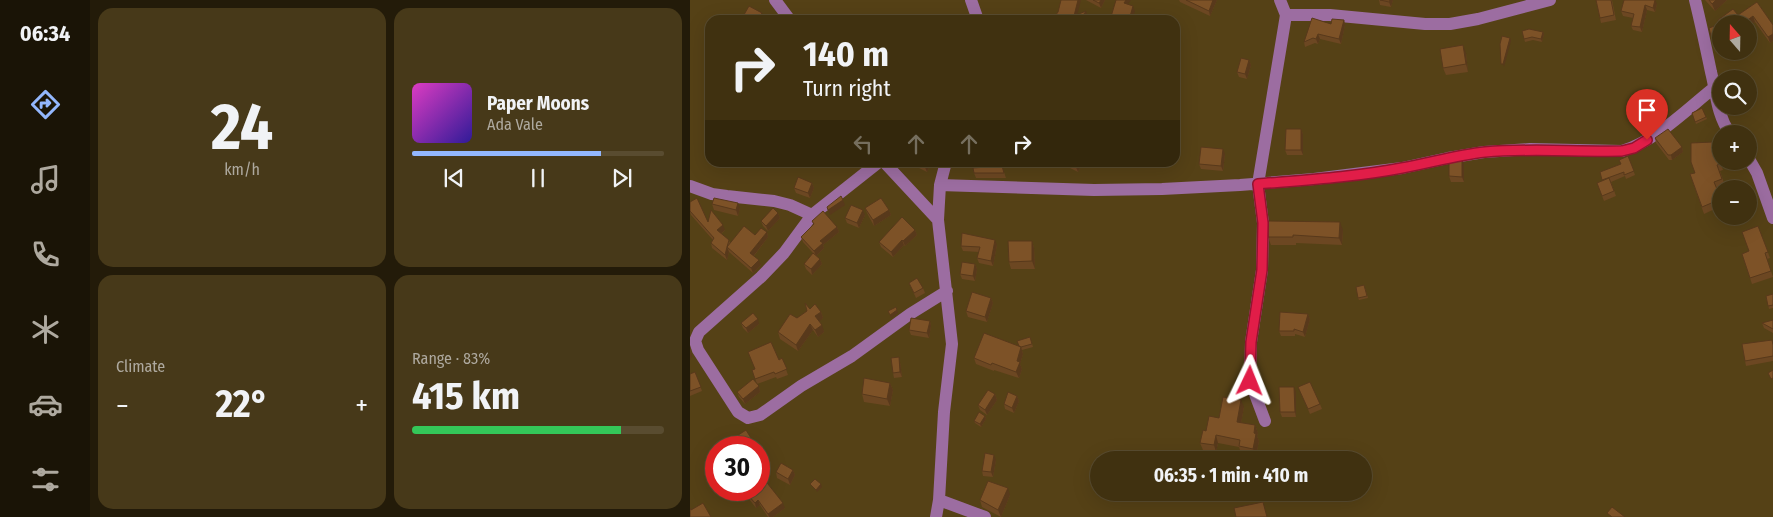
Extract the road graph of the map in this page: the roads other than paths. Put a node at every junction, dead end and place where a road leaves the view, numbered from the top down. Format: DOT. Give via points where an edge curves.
graph roads {
  1 [pos="775,0"];
  2 [pos="971,0"];
  3 [pos="1280,0"];
  4 [pos="1550,0"];
  5 [pos="1695,0"];
  6 [pos="786,15"];
  7 [pos="976,15"];
  8 [pos="1286,15"];
  9 [pos="1712,74"];
  10 [pos="1712,89"];
  11 [pos="873,167"];
  12 [pos="889,167"];
  13 [pos="945,167"];
  14 [pos="1755,170"];
  15 [pos="1258,184"];
  16 [pos="940,185"];
  17 [pos="690,186"];
  18 [pos="812,215"];
  19 [pos="1773,218"];
  20 [pos="938,220"];
  21 [pos="947,291"];
  22 [pos="1265,421"];
  23 [pos="939,500"];
  24 [pos="936,517"];
  25 [pos="985,517"];
  1 -- 6 [label="street"];
  2 -- 7 [label="street"];
  3 -- 8 [label="street"];
  4 -- 8 [label="street" via="1450,24"];
  5 -- 9 [label="street"];
  8 -- 15 [label="street"];
  10 -- 15 [label="street" via="1647,140 1622,151 1530,149 1484,152 1402,168"];
  11 -- 18 [label="street"];
  12 -- 20 [label="street"];
  13 -- 16 [label="street"];
  14 -- 19 [label="street"];
  15 -- 16 [label="street" via="1094,190"];
  15 -- 22 [label="street" via="1263,223 1262,270 1251,342 1250,381"];
  16 -- 20 [label="street"];
  17 -- 18 [label="street" via="712,194 774,200"];
  18 -- 21 [label="street" via="761,278 699,332 695,341 738,412 748,418 760,416"];
  20 -- 21 [label="street"];
  21 -- 23 [label="street" via="952,344"];
  23 -- 24 [label="street"];
  23 -- 25 [label="street"];
}
